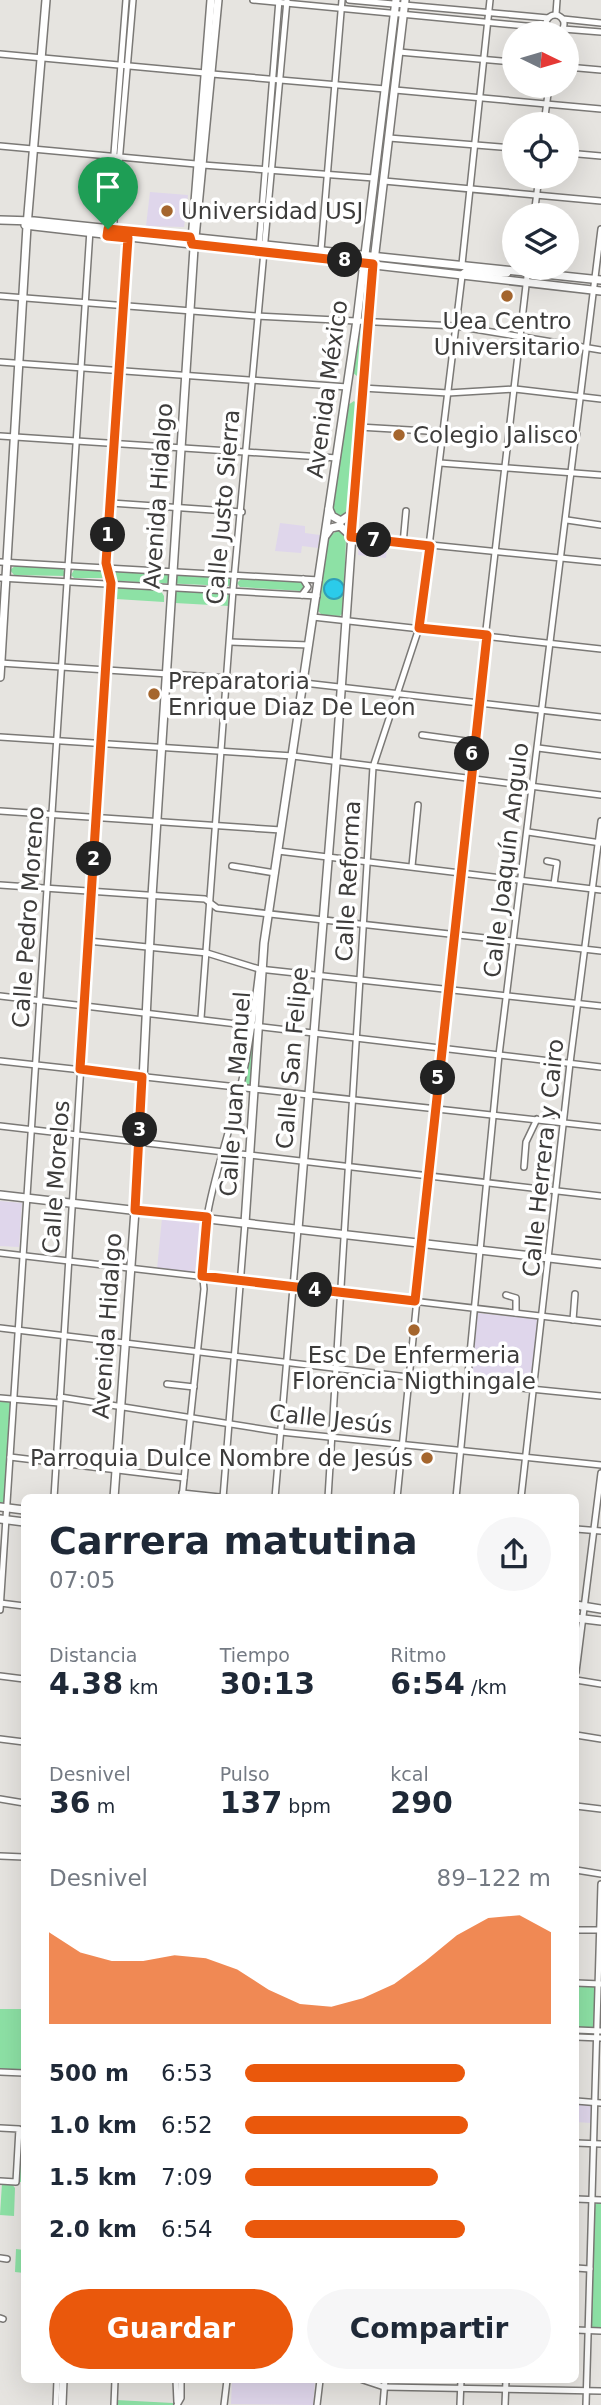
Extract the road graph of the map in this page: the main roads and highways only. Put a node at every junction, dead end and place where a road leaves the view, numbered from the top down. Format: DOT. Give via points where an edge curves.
graph roads {
  1 [pos="46,0"];
  2 [pos="211,0"];
  3 [pos="218,0"];
  4 [pos="396,2"];
  5 [pos="405,2"];
  6 [pos="208,73"];
  7 [pos="0,220"];
  8 [pos="27,223"];
  9 [pos="194,242"];
  10 [pos="261,248"];
  11 [pos="369,259"];
  12 [pos="502,269"];
  13 [pos="502,273"];
  14 [pos="462,276"];
  15 [pos="579,277"];
  16 [pos="598,280"];
  17 [pos="598,291"];
  18 [pos="347,386"];
  19 [pos="362,387"];
  20 [pos="329,509"];
  21 [pos="353,513"];
  22 [pos="325,536"];
  23 [pos="351,537"];
  24 [pos="4,562"];
  25 [pos="3,578"];
  26 [pos="313,617"];
  27 [pos="346,621"];
  28 [pos="0,663"];
  29 [pos="0,677"];
  30 [pos="0,1195"];
  31 [pos="135,1210"];
  32 [pos="245,1223"];
  33 [pos="298,1229"];
  34 [pos="601,1264"];
  35 [pos="114,1494"];
  36 [pos="3,1508"];
  37 [pos="21,1510"];
  38 [pos="3,1519"];
  39 [pos="21,1522"];
  40 [pos="580,1606"];
  41 [pos="601,1609"];
  42 [pos="579,1618"];
  43 [pos="601,1621"];
  44 [pos="60,2383"];
  45 [pos="59,2404"];
  1 -- 8 [label="main road"];
  2 -- 6 [label="main road, Avenida Hidalgo"];
  3 -- 6 [label="main road, Avenida Hidalgo"];
  4 -- 11 [label="main road, Avenida México"];
  5 -- 11 [label="main road, Avenida México" via="384,181"];
  6 -- 9 [label="main road, Avenida Hidalgo"];
  7 -- 8 [label="main road"];
  8 -- 9 [label="main road"];
  8 -- 24 [label="main road"];
  9 -- 10 [label="main road"];
  9 -- 31 [label="main road, Avenida Hidalgo"];
  10 -- 11 [label="main road"];
  10 -- 11 [label="main road" via="321,250"];
  11 -- 12 [label="main road"];
  11 -- 14 [label="main road"];
  11 -- 18 [label="main road, Avenida México"];
  11 -- 19 [label="main road, Avenida México"];
  13 -- 14 [label="main road" via="467,271"];
  14 -- 17 [label="main road"];
  15 -- 16 [label="main road"];
  18 -- 19 [label="main road"];
  18 -- 19 [label="main road" via="353,396"];
  18 -- 20 [label="main road, Avenida México"];
  19 -- 21 [label="main road, Avenida México"];
  20 -- 21 [label="main road" via="341,521"];
  20 -- 22 [label="main road, Avenida México"];
  21 -- 23 [label="main road, Avenida México"];
  22 -- 23 [label="main road" via="337,526"];
  22 -- 26 [label="main road, Avenida México"];
  23 -- 27 [label="main road, Avenida México"];
  24 -- 25 [label="main road"];
  25 -- 28 [label="main road"];
  26 -- 32 [label="main road, Calle Juan Manuel" via="264,943"];
  27 -- 33 [label="main road, Calle San Felipe"];
  28 -- 29 [label="main road"];
  30 -- 31 [label="main road"];
  31 -- 32 [label="main road"];
  31 -- 35 [label="main road, Avenida Hidalgo"];
  32 -- 33 [label="main road"];
  33 -- 34 [label="main road"];
  36 -- 37 [label="main road"];
  38 -- 39 [label="main road"];
  40 -- 41 [label="main road"];
  42 -- 43 [label="main road"];
  44 -- 45 [label="main road"];
}
